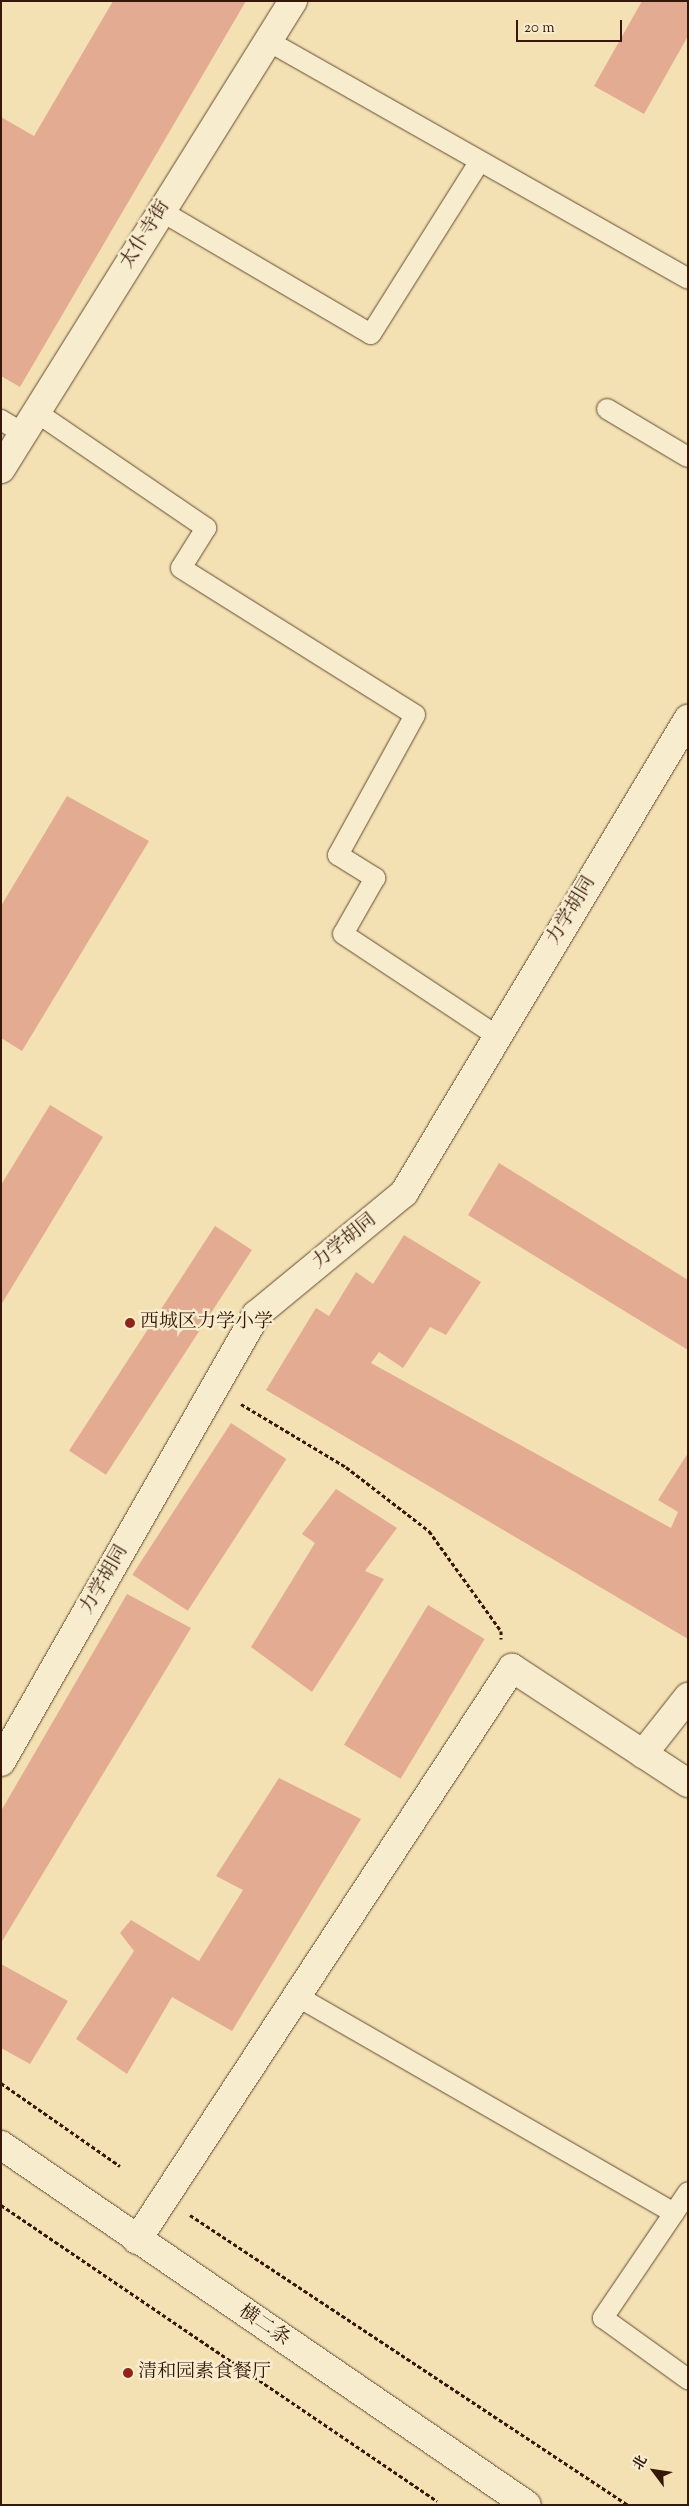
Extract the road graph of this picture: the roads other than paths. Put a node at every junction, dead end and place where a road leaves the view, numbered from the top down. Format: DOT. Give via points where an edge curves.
graph roads {
  1 [pos="292,1"];
  2 [pos="268,41"];
  3 [pos="480,161"];
  4 [pos="161,211"];
  5 [pos="688,279"];
  6 [pos="608,409"];
  7 [pos="20,422"];
  8 [pos="688,457"];
  9 [pos="1,469"];
  10 [pos="688,719"];
  11 [pos="498,1036"];
  12 [pos="688,1697"];
  13 [pos="643,1754"];
  14 [pos="1,1762"];
  15 [pos="688,1783"];
  16 [pos="295,1996"];
  17 [pos="1,2145"];
  18 [pos="688,2192"];
  19 [pos="674,2213"];
  20 [pos="137,2240"];
  21 [pos="688,2379"];
  22 [pos="514,2501"];
  1 -- 2 [label="street, 太仆寺街"];
  2 -- 3 [label="lane"];
  2 -- 4 [label="street, 太仆寺街"];
  3 -- 4 [label="lane" via="371,334"];
  3 -- 5 [label="lane"];
  4 -- 7 [label="street, 太仆寺街"];
  6 -- 8 [label="lane"];
  7 -- 9 [label="street, 太仆寺街"];
  7 -- 11 [label="lane" via="206,528 181,568 415,715 338,855 375,878 343,934"];
  10 -- 11 [label="street, 力学胡同"];
  11 -- 14 [label="street, 力学胡同" via="404,1193 256,1315"];
  12 -- 13 [label="street"];
  13 -- 15 [label="street"];
  13 -- 16 [label="street" via="512,1668"];
  16 -- 19 [label="lane"];
  16 -- 20 [label="street"];
  17 -- 20 [label="street, 横二条"];
  18 -- 19 [label="lane"];
  19 -- 21 [label="lane" via="603,2318"];
  20 -- 22 [label="street, 横二条"];
}
